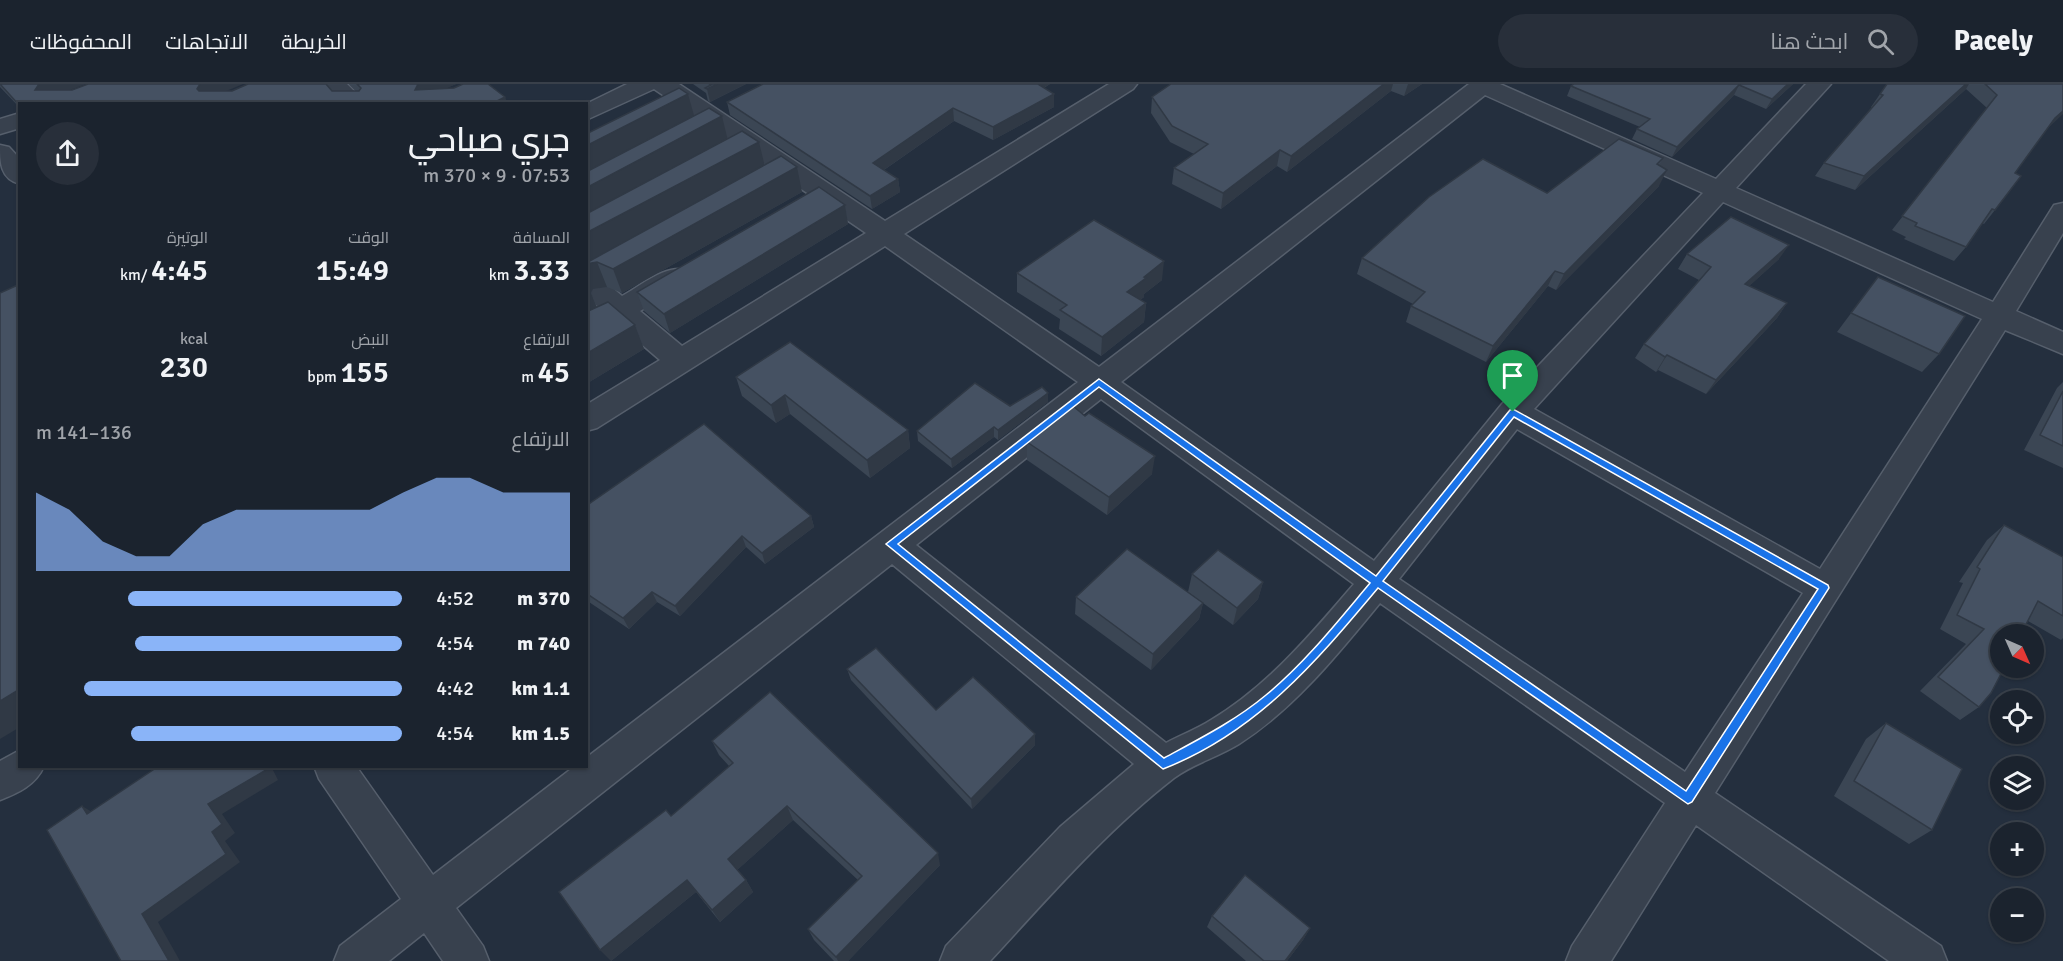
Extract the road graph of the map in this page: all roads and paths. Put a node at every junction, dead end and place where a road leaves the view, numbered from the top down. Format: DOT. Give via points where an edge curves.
graph roads {
  1 [pos="333,84"];
  2 [pos="646,84"];
  3 [pos="1125,84"];
  4 [pos="1482,84"];
  5 [pos="1819,84"];
  6 [pos="353,102"];
  7 [pos="695,108"];
  8 [pos="588,112"];
  9 [pos="18,121"];
  10 [pos="0,127"];
  11 [pos="1719,189"];
  12 [pos="2063,211"];
  13 [pos="886,234"];
  14 [pos="702,263"];
  15 [pos="593,275"];
  16 [pos="620,310"];
  17 [pos="2000,316"];
  18 [pos="588,329"];
  19 [pos="2063,344"];
  20 [pos="681,362"];
  21 [pos="1099,382"];
  22 [pos="1513,412"];
  23 [pos="588,419"];
  24 [pos="891,544"];
  25 [pos="1377,582"];
  26 [pos="1824,588"];
  27 [pos="1163,764"];
  28 [pos="22,768"];
  29 [pos="334,768"];
  30 [pos="0,782"];
  31 [pos="1688,799"];
  32 [pos="429,905"];
  33 [pos="355,961"];
  34 [pos="468,961"];
  35 [pos="961,961"];
  36 [pos="1587,961"];
  37 [pos="1926,961"];
  1 -- 6 [label="street"];
  2 -- 8 [label="street"];
  3 -- 13 [label="street"];
  4 -- 11 [label="street"];
  4 -- 21 [label="street"];
  5 -- 11 [label="street"];
  7 -- 13 [label="street" via="739,148 776,173 814,198"];
  9 -- 10 [label="street"];
  11 -- 17 [label="street"];
  11 -- 22 [label="street"];
  12 -- 17 [label="street"];
  13 -- 20 [label="street"];
  13 -- 21 [label="street"];
  14 -- 16 [label="street"];
  15 -- 16 [label="street"];
  16 -- 18 [label="street"];
  16 -- 20 [label="street"];
  17 -- 19 [label="street"];
  17 -- 26 [label="street"];
  20 -- 23 [label="street"];
  21 -- 24 [label="street"];
  21 -- 25 [label="street"];
  22 -- 25 [label="street"];
  22 -- 26 [label="street"];
  24 -- 27 [label="street"];
  24 -- 32 [label="street"];
  25 -- 27 [label="street" via="1328,641 1271,698 1225,732"];
  25 -- 31 [label="street"];
  26 -- 31 [label="street"];
  27 -- 35 [label="street" via="1074,841"];
  28 -- 30 [label="street"];
  29 -- 32 [label="street"];
  31 -- 36 [label="street"];
  31 -- 37 [label="street"];
  32 -- 33 [label="street"];
  32 -- 34 [label="street"];
}
